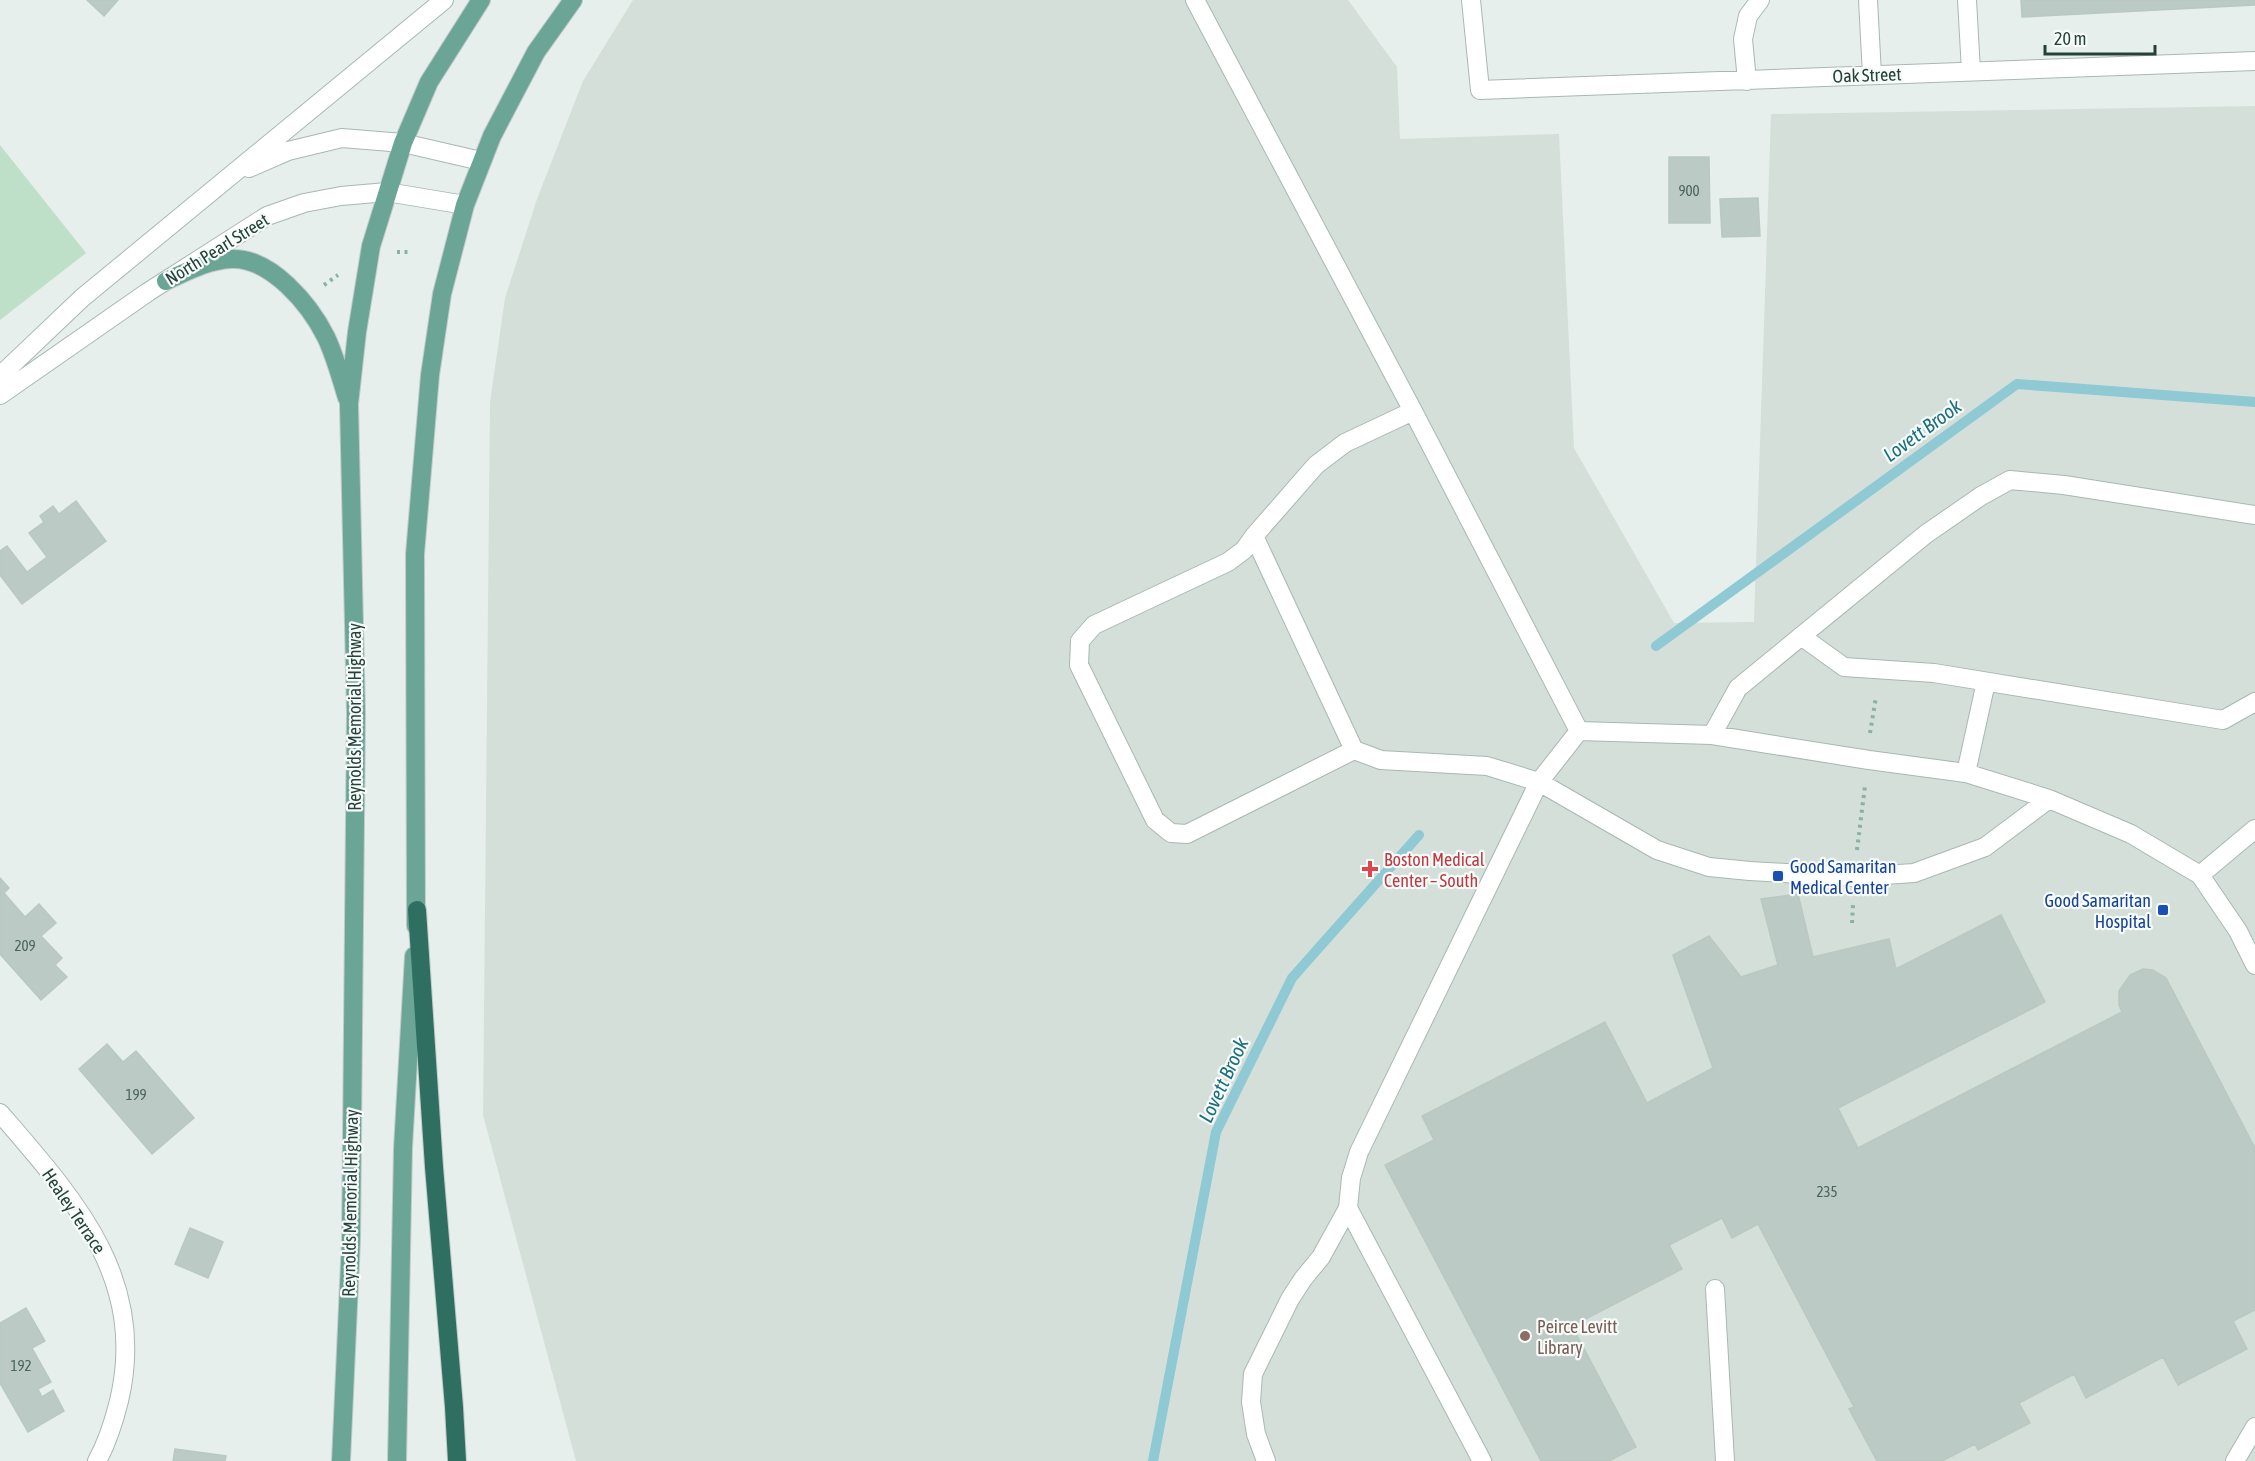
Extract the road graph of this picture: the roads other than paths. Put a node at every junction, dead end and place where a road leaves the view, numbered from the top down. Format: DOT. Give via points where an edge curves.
graph roads {
  1 [pos="444,0"];
  2 [pos="481,0"];
  3 [pos="573,0"];
  4 [pos="1195,0"];
  5 [pos="1471,0"];
  6 [pos="1760,0"];
  7 [pos="1868,0"];
  8 [pos="1967,0"];
  9 [pos="2255,61"];
  10 [pos="1971,71"];
  11 [pos="1872,75"];
  12 [pos="1747,81"];
  13 [pos="403,143"];
  14 [pos="481,161"];
  15 [pos="228,176"];
  16 [pos="387,192"];
  17 [pos="465,205"];
  18 [pos="166,281"];
  19 [pos="0,376"];
  20 [pos="0,395"];
  21 [pos="349,404"];
  22 [pos="1413,411"];
  23 [pos="2255,515"];
  24 [pos="1254,536"];
  25 [pos="1801,636"];
  26 [pos="1986,682"];
  27 [pos="2255,702"];
  28 [pos="1579,731"];
  29 [pos="1712,735"];
  30 [pos="1354,750"];
  31 [pos="1966,773"];
  32 [pos="1539,782"];
  33 [pos="2049,799"];
  34 [pos="2255,829"];
  35 [pos="2200,875"];
  36 [pos="417,910"];
  37 [pos="2255,965"];
  38 [pos="0,1113"];
  39 [pos="1348,1208"];
  40 [pos="1715,1289"];
  41 [pos="2255,1427"];
  42 [pos="97,1461"];
  43 [pos="341,1461"];
  44 [pos="397,1461"];
  45 [pos="456,1461"];
  46 [pos="1266,1461"];
  47 [pos="1482,1461"];
  48 [pos="1725,1461"];
  49 [pos="2235,1461"];
  1 -- 15 [label="street"];
  2 -- 13 [label="main road, Reynolds Memorial Highway" via="429,82"];
  3 -- 14 [label="main road" via="536,52"];
  4 -- 22 [label="street"];
  5 -- 12 [label="street, Oak Street" via="1480,90"];
  6 -- 12 [label="street" via="1748,16 1743,39"];
  7 -- 11 [label="street"];
  8 -- 10 [label="street"];
  9 -- 10 [label="street, Oak Street"];
  10 -- 11 [label="street, Oak Street"];
  11 -- 12 [label="street, Oak Street"];
  13 -- 14 [label="street"];
  13 -- 15 [label="street" via="342,138 288,151"];
  13 -- 16 [label="main road, Reynolds Memorial Highway"];
  14 -- 17 [label="main road"];
  15 -- 19 [label="street" via="82,298"];
  16 -- 17 [label="street, North Pearl Street"];
  16 -- 18 [label="street, North Pearl Street" via="304,203 267,216"];
  16 -- 21 [label="main road, Reynolds Memorial Highway" via="371,246"];
  17 -- 36 [label="main road" via="442,294 433,352 415,554"];
  18 -- 20 [label="street, North Pearl Street"];
  18 -- 21 [label="main road" via="233,258 263,267 279,278 320,326"];
  21 -- 43 [label="main road, Reynolds Memorial Highway" via="356,714 351,1240"];
  22 -- 24 [label="street" via="1345,443 1316,465"];
  22 -- 28 [label="street"];
  23 -- 25 [label="street" via="2010,480 1926,534"];
  24 -- 30 [label="street"];
  24 -- 30 [label="street" via="1228,562 1094,625 1080,641 1079,665 1155,820 1171,833 1187,834"];
  25 -- 26 [label="street" via="1844,667 1934,673"];
  25 -- 29 [label="street" via="1738,688"];
  26 -- 27 [label="street" via="2223,720"];
  26 -- 31 [label="street"];
  28 -- 29 [label="street"];
  28 -- 32 [label="street"];
  29 -- 31 [label="street"];
  30 -- 32 [label="street" via="1382,760 1487,766"];
  31 -- 33 [label="street"];
  32 -- 33 [label="street" via="1657,850 1709,867 1854,876 1914,873 1985,847"];
  32 -- 39 [label="street" via="1359,1152"];
  33 -- 35 [label="street" via="2131,834"];
  34 -- 35 [label="street"];
  35 -- 37 [label="street" via="2238,931"];
  36 -- 44 [label="main road" via="403,1148"];
  36 -- 45 [label="highway"];
  38 -- 42 [label="street, Healey Terrace" via="98,1240 118,1292 126,1324 124,1381"];
  39 -- 46 [label="street" via="1321,1257 1290,1299 1253,1374 1251,1402 1256,1434"];
  39 -- 47 [label="street"];
  40 -- 48 [label="street"];
  41 -- 49 [label="street"];
}
